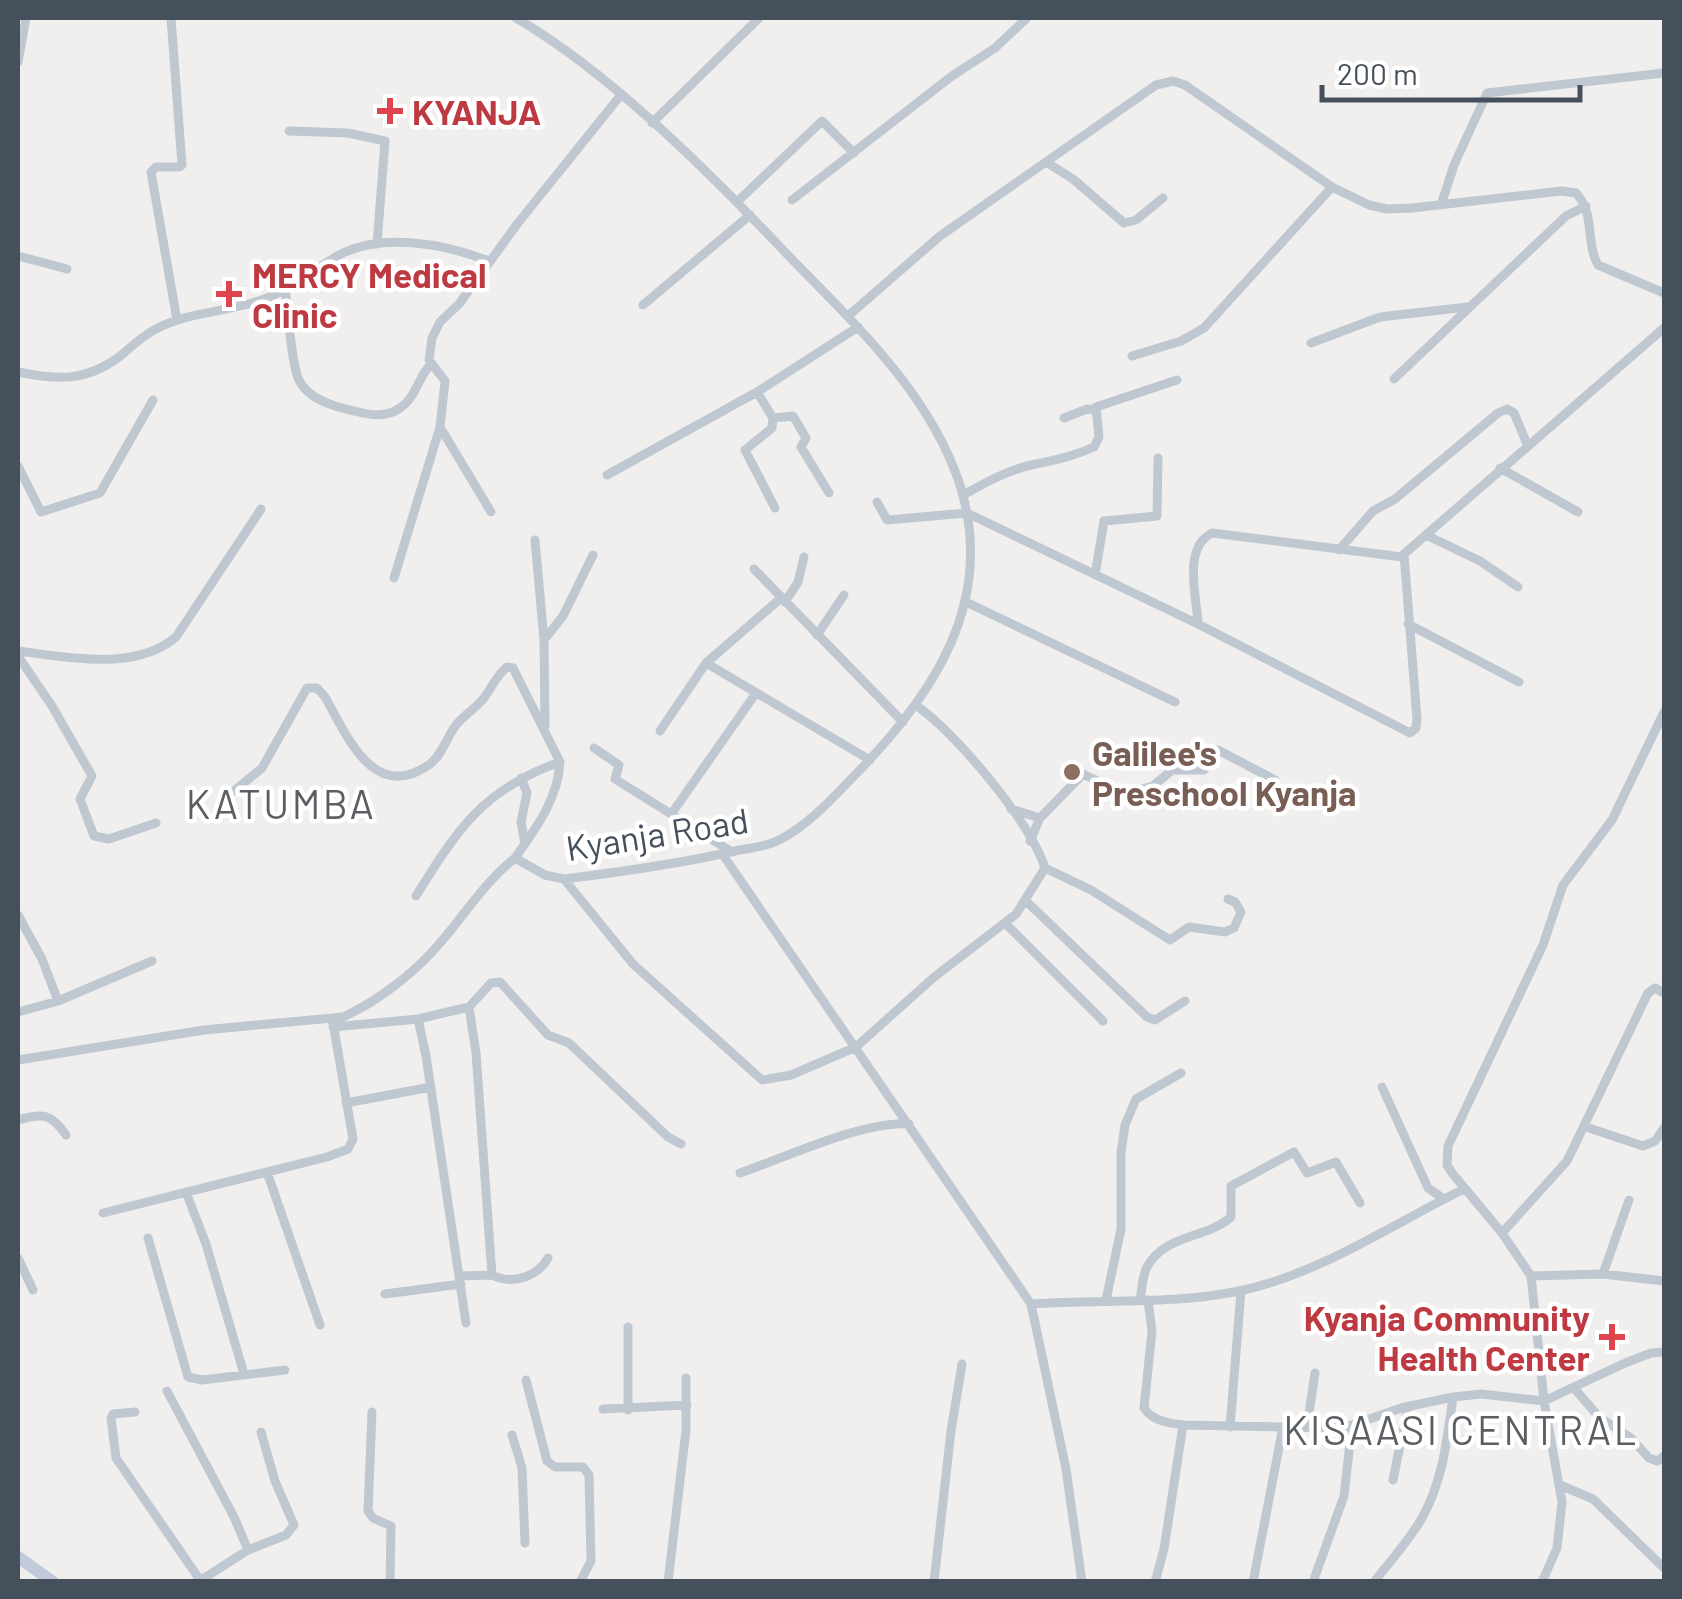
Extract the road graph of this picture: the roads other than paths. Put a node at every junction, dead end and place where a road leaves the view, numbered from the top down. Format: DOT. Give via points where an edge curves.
graph roads {
  1 [pos="26,18"];
  2 [pos="171,18"];
  3 [pos="758,18"];
  4 [pos="1026,18"];
  5 [pos="522,19"];
  6 [pos="18,62"];
  7 [pos="1664,73"];
  8 [pos="620,96"];
  9 [pos="652,123"];
  10 [pos="289,131"];
  11 [pos="854,152"];
  12 [pos="1046,162"];
  13 [pos="1332,188"];
  14 [pos="1163,198"];
  15 [pos="792,200"];
  16 [pos="737,202"];
  17 [pos="1441,205"];
  18 [pos="1586,206"];
  19 [pos="750,216"];
  20 [pos="377,244"];
  21 [pos="18,256"];
  22 [pos="489,261"];
  23 [pos="66,269"];
  24 [pos="285,288"];
  25 [pos="1664,293"];
  26 [pos="643,305"];
  27 [pos="1470,306"];
  28 [pos="848,316"];
  29 [pos="177,320"];
  30 [pos="858,327"];
  31 [pos="1664,328"];
  32 [pos="1311,343"];
  33 [pos="1132,356"];
  34 [pos="431,364"];
  35 [pos="18,372"];
  36 [pos="1394,379"];
  37 [pos="1177,380"];
  38 [pos="757,392"];
  39 [pos="153,400"];
  40 [pos="1095,410"];
  41 [pos="773,418"];
  42 [pos="1064,418"];
  43 [pos="440,427"];
  44 [pos="1527,444"];
  45 [pos="1158,458"];
  46 [pos="18,466"];
  47 [pos="1500,468"];
  48 [pos="606,475"];
  49 [pos="829,493"];
  50 [pos="962,495"];
  51 [pos="878,502"];
  52 [pos="776,508"];
  53 [pos="261,510"];
  54 [pos="491,512"];
  55 [pos="1578,512"];
  56 [pos="967,513"];
  57 [pos="1426,535"];
  58 [pos="535,540"];
  59 [pos="1339,550"];
  60 [pos="593,555"];
  61 [pos="804,557"];
  62 [pos="1402,557"];
  63 [pos="754,568"];
  64 [pos="1094,575"];
  65 [pos="394,578"];
  66 [pos="1518,587"];
  67 [pos="844,595"];
  68 [pos="783,600"];
  69 [pos="966,602"];
  70 [pos="1198,624"];
  71 [pos="1408,624"];
  72 [pos="817,635"];
  73 [pos="544,640"];
  74 [pos="18,653"];
  75 [pos="706,663"];
  76 [pos="1519,682"];
  77 [pos="756,693"];
  78 [pos="1175,702"];
  79 [pos="917,706"];
  80 [pos="1664,712"];
  81 [pos="903,722"];
  82 [pos="545,728"];
  83 [pos="660,731"];
  84 [pos="594,748"];
  85 [pos="870,760"];
  86 [pos="560,762"];
  87 [pos="521,778"];
  88 [pos="1275,780"];
  89 [pos="234,791"];
  90 [pos="1010,809"];
  91 [pos="672,813"];
  92 [pos="1040,818"];
  93 [pos="156,822"];
  94 [pos="1030,841"];
  95 [pos="525,844"];
  96 [pos="727,853"];
  97 [pos="515,858"];
  98 [pos="1045,868"];
  99 [pos="564,879"];
  100 [pos="416,896"];
  101 [pos="1228,899"];
  102 [pos="1026,902"];
  103 [pos="18,915"];
  104 [pos="1006,924"];
  105 [pos="152,961"];
  106 [pos="1664,993"];
  107 [pos="1185,1001"];
  108 [pos="58,1002"];
  109 [pos="469,1008"];
  110 [pos="18,1012"];
  111 [pos="418,1018"];
  112 [pos="1103,1021"];
  113 [pos="333,1024"];
  114 [pos="856,1047"];
  115 [pos="18,1060"];
  116 [pos="1181,1073"];
  117 [pos="1382,1086"];
  118 [pos="431,1087"];
  119 [pos="346,1103"];
  120 [pos="18,1120"];
  121 [pos="909,1124"];
  122 [pos="1586,1127"];
  123 [pos="1664,1128"];
  124 [pos="66,1135"];
  125 [pos="681,1144"];
  126 [pos="267,1172"];
  127 [pos="740,1173"];
  128 [pos="1464,1189"];
  129 [pos="186,1192"];
  130 [pos="1444,1199"];
  131 [pos="1629,1200"];
  132 [pos="1360,1203"];
  133 [pos="103,1212"];
  134 [pos="1502,1233"];
  135 [pos="148,1238"];
  136 [pos="18,1258"];
  137 [pos="548,1258"];
  138 [pos="1603,1274"];
  139 [pos="492,1275"];
  140 [pos="1530,1276"];
  141 [pos="461,1280"];
  142 [pos="1664,1281"];
  143 [pos="33,1290"];
  144 [pos="1240,1291"];
  145 [pos="385,1294"];
  146 [pos="1106,1300"];
  147 [pos="1144,1300"];
  148 [pos="1031,1304"];
  149 [pos="466,1324"];
  150 [pos="320,1325"];
  151 [pos="628,1326"];
  152 [pos="1664,1352"];
  153 [pos="962,1364"];
  154 [pos="285,1370"];
  155 [pos="1315,1373"];
  156 [pos="244,1374"];
  157 [pos="686,1378"];
  158 [pos="526,1380"];
  159 [pos="1574,1388"];
  160 [pos="167,1391"];
  161 [pos="1453,1397"];
  162 [pos="1544,1401"];
  163 [pos="688,1405"];
  164 [pos="1408,1406"];
  165 [pos="602,1409"];
  166 [pos="628,1410"];
  167 [pos="135,1412"];
  168 [pos="372,1412"];
  169 [pos="1184,1425"];
  170 [pos="1352,1425"];
  171 [pos="1230,1427"];
  172 [pos="1283,1427"];
  173 [pos="1307,1427"];
  174 [pos="261,1432"];
  175 [pos="512,1435"];
  176 [pos="1664,1456"];
  177 [pos="546,1460"];
  178 [pos="522,1468"];
  179 [pos="1393,1480"];
  180 [pos="1560,1485"];
  181 [pos="525,1543"];
  182 [pos="248,1550"];
  183 [pos="18,1558"];
  184 [pos="1664,1568"];
  185 [pos="199,1581"];
  186 [pos="53,1582"];
  187 [pos="390,1582"];
  188 [pos="580,1582"];
  189 [pos="668,1582"];
  190 [pos="934,1582"];
  191 [pos="1082,1582"];
  192 [pos="1155,1582"];
  193 [pos="1252,1582"];
  194 [pos="1312,1582"];
  195 [pos="1374,1582"];
  196 [pos="1542,1582"];
  1 -- 6 [label="street"];
  2 -- 29 [label="street" via="182,164 152,172"];
  3 -- 9 [label="street"];
  4 -- 11 [label="street"];
  5 -- 8 [label="street, Kyanja Road"];
  7 -- 17 [label="street" via="1487,93"];
  8 -- 9 [label="street, Kyanja Road"];
  8 -- 22 [label="street"];
  9 -- 16 [label="street, Kyanja Road"];
  10 -- 20 [label="street" via="385,141"];
  11 -- 15 [label="street"];
  11 -- 16 [label="street" via="822,121"];
  12 -- 13 [label="street" via="1156,85 1173,80"];
  12 -- 14 [label="street" via="1124,224"];
  12 -- 28 [label="street" via="940,236"];
  13 -- 17 [label="street" via="1387,209"];
  13 -- 33 [label="street" via="1204,328"];
  16 -- 19 [label="street, Kyanja Road"];
  17 -- 18 [label="street" via="1569,191"];
  18 -- 25 [label="street" via="1598,265"];
  18 -- 27 [label="street" via="1566,216"];
  19 -- 26 [label="street"];
  19 -- 28 [label="street, Kyanja Road"];
  20 -- 22 [label="street" via="438,246"];
  20 -- 24 [label="street" via="336,257"];
  21 -- 23 [label="street"];
  22 -- 34 [label="street" via="436,329"];
  24 -- 29 [label="street"];
  24 -- 34 [label="street" via="297,375 326,403 375,415 397,410"];
  27 -- 32 [label="street" via="1380,317"];
  27 -- 36 [label="street"];
  28 -- 30 [label="street, Kyanja Road"];
  29 -- 35 [label="street" via="84,376 64,380"];
  30 -- 38 [label="street"];
  30 -- 50 [label="street, Kyanja Road" via="912,393"];
  31 -- 44 [label="street"];
  34 -- 43 [label="street" via="445,381"];
  37 -- 40 [label="street"];
  38 -- 41 [label="street"];
  38 -- 48 [label="street"];
  39 -- 46 [label="street" via="100,493 41,512"];
  40 -- 42 [label="street"];
  40 -- 50 [label="street" via="1094,447"];
  41 -- 49 [label="street" via="793,416 806,438 801,447"];
  41 -- 52 [label="street" via="772,428 745,450"];
  43 -- 54 [label="street"];
  43 -- 65 [label="street"];
  44 -- 47 [label="street"];
  44 -- 59 [label="street" via="1514,413 1498,412 1373,511"];
  45 -- 64 [label="street" via="1157,516 1104,522"];
  47 -- 55 [label="street"];
  47 -- 57 [label="street"];
  50 -- 56 [label="street, Kyanja Road"];
  51 -- 56 [label="street" via="888,520"];
  53 -- 74 [label="street" via="166,646 112,658"];
  56 -- 64 [label="street"];
  56 -- 69 [label="street, Kyanja Road"];
  57 -- 62 [label="street"];
  57 -- 66 [label="street"];
  58 -- 73 [label="street"];
  59 -- 62 [label="street"];
  59 -- 70 [label="street" via="1220,532 1205,536 1194,557"];
  60 -- 73 [label="street"];
  61 -- 68 [label="street" via="798,582"];
  62 -- 71 [label="street"];
  63 -- 68 [label="street"];
  64 -- 70 [label="street"];
  67 -- 72 [label="street"];
  68 -- 72 [label="street"];
  68 -- 75 [label="street"];
  69 -- 78 [label="street"];
  69 -- 79 [label="street, Kyanja Road"];
  70 -- 71 [label="street" via="1410,733 1417,719"];
  71 -- 76 [label="street"];
  72 -- 81 [label="street"];
  73 -- 82 [label="street"];
  74 -- 93 [label="street" via="92,776 80,799 94,836 109,839"];
  75 -- 77 [label="street"];
  75 -- 83 [label="street"];
  77 -- 85 [label="street"];
  77 -- 91 [label="street"];
  79 -- 81 [label="street, Kyanja Road"];
  79 -- 90 [label="street" via="950,731"];
  80 -- 128 [label="street" via="1612,820 1563,885 1543,946 1452,1132 1448,1165"];
  81 -- 85 [label="street, Kyanja Road"];
  82 -- 86 [label="street"];
  82 -- 89 [label="street" via="518,673 507,667 429,764 401,775 382,773 368,767 312,686 262,768"];
  84 -- 91 [label="street" via="619,765 615,779"];
  85 -- 96 [label="street, Kyanja Road" via="791,833"];
  86 -- 87 [label="street"];
  86 -- 95 [label="street" via="552,800"];
  87 -- 95 [label="street" via="527,793 521,815"];
  87 -- 100 [label="street" via="488,800"];
  88 -- 92 [label="street" via="1218,750 1204,770 1172,770 1145,790 1118,791 1083,774"];
  90 -- 92 [label="street"];
  90 -- 94 [label="street"];
  91 -- 96 [label="street"];
  92 -- 94 [label="street"];
  94 -- 98 [label="street"];
  95 -- 97 [label="street"];
  96 -- 99 [label="street, Kyanja Road"];
  96 -- 114 [label="street"];
  97 -- 99 [label="street, Kyanja Road"];
  97 -- 113 [label="street, Kyanja Road" via="417,967"];
  98 -- 101 [label="street" via="1170,940 1189,927 1234,928 1241,912"];
  98 -- 102 [label="street"];
  99 -- 114 [label="street" via="633,964 762,1080"];
  102 -- 104 [label="street"];
  102 -- 107 [label="street" via="1147,1017 1156,1020"];
  103 -- 108 [label="street"];
  104 -- 112 [label="street"];
  104 -- 114 [label="street"];
  105 -- 108 [label="street"];
  106 -- 122 [label="street" via="1648,993"];
  108 -- 110 [label="street"];
  109 -- 111 [label="street"];
  109 -- 125 [label="street" via="491,983 504,984 548,1035 569,1043"];
  109 -- 139 [label="street"];
  111 -- 113 [label="street"];
  111 -- 118 [label="street"];
  113 -- 115 [label="street, Kyanja Road" via="204,1030"];
  113 -- 119 [label="street"];
  114 -- 121 [label="street"];
  116 -- 146 [label="street" via="1136,1099 1125,1125 1121,1228"];
  117 -- 130 [label="street" via="1428,1188"];
  118 -- 119 [label="street"];
  118 -- 141 [label="street"];
  119 -- 126 [label="street" via="348,1149"];
  120 -- 124 [label="street" via="48,1116"];
  121 -- 127 [label="street" via="852,1134"];
  121 -- 148 [label="street"];
  122 -- 123 [label="street" via="1643,1146"];
  122 -- 134 [label="street" via="1558,1173"];
  126 -- 129 [label="street"];
  126 -- 150 [label="street"];
  128 -- 130 [label="street"];
  128 -- 134 [label="street"];
  129 -- 133 [label="street"];
  129 -- 156 [label="street"];
  130 -- 144 [label="street" via="1302,1271"];
  131 -- 138 [label="street"];
  132 -- 147 [label="street" via="1336,1162 1307,1173 1294,1152 1282,1156 1230,1186 1231,1217 1224,1223 1172,1242 1146,1268"];
  134 -- 140 [label="street"];
  135 -- 156 [label="street" via="188,1378"];
  136 -- 143 [label="street"];
  137 -- 139 [label="street" via="519,1279"];
  138 -- 140 [label="street"];
  138 -- 142 [label="street"];
  139 -- 141 [label="street"];
  140 -- 162 [label="street"];
  141 -- 145 [label="street"];
  141 -- 149 [label="street"];
  144 -- 147 [label="street"];
  144 -- 171 [label="street"];
  146 -- 147 [label="street"];
  146 -- 148 [label="street"];
  147 -- 169 [label="street" via="1152,1330 1144,1408 1150,1416"];
  148 -- 191 [label="street"];
  151 -- 166 [label="street"];
  152 -- 159 [label="street"];
  153 -- 190 [label="street"];
  154 -- 156 [label="street"];
  155 -- 173 [label="street"];
  157 -- 163 [label="street"];
  158 -- 177 [label="street"];
  159 -- 162 [label="street"];
  159 -- 176 [label="street" via="1649,1458"];
  160 -- 182 [label="street"];
  161 -- 162 [label="street"];
  161 -- 164 [label="street"];
  161 -- 195 [label="street" via="1432,1496"];
  162 -- 180 [label="street"];
  163 -- 166 [label="street"];
  163 -- 189 [label="street"];
  164 -- 170 [label="street"];
  164 -- 179 [label="street"];
  165 -- 166 [label="street"];
  167 -- 185 [label="street" via="111,1418 116,1458"];
  168 -- 187 [label="street" via="368,1512 392,1526"];
  169 -- 171 [label="street"];
  169 -- 192 [label="street"];
  170 -- 173 [label="street"];
  170 -- 194 [label="street" via="1344,1496"];
  171 -- 172 [label="street"];
  172 -- 173 [label="street"];
  172 -- 193 [label="street"];
  174 -- 182 [label="street" via="294,1525"];
  175 -- 178 [label="street"];
  177 -- 178 [label="street"];
  177 -- 188 [label="street" via="588,1471 591,1562"];
  178 -- 181 [label="street"];
  180 -- 184 [label="street" via="1593,1499"];
  180 -- 196 [label="street" via="1560,1539"];
  182 -- 185 [label="street"];
  183 -- 186 [label="main road"];
}
